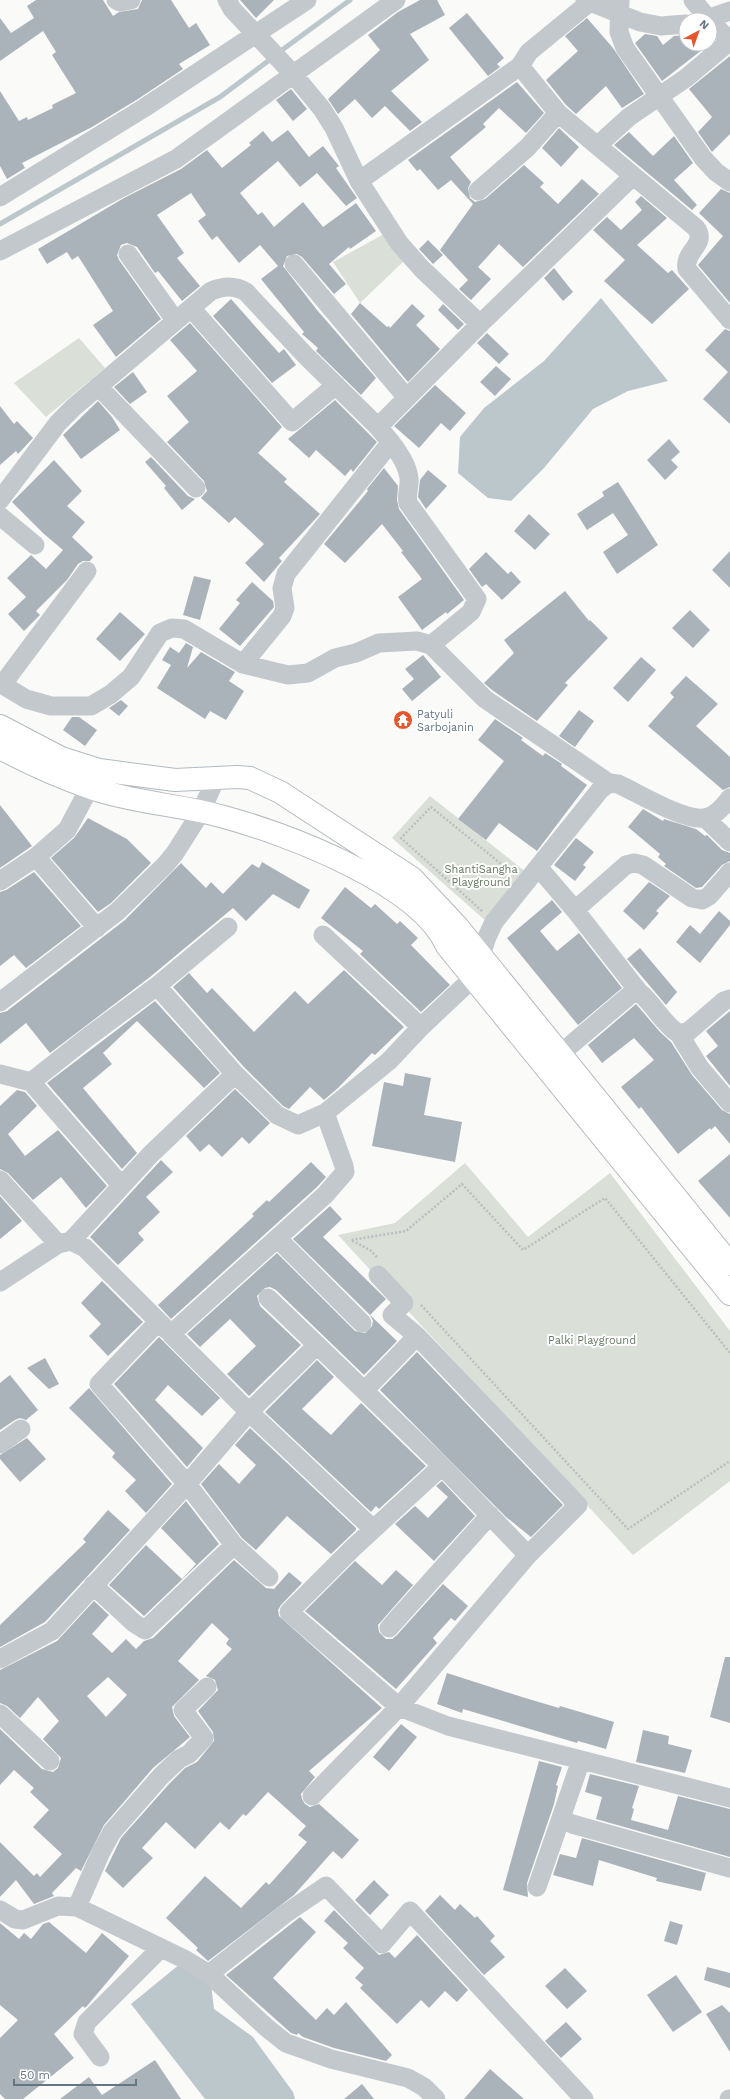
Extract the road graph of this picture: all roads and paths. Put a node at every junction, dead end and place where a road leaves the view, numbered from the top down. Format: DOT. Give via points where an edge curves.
graph roads {
  1 [pos="116,0"];
  2 [pos="131,0"];
  3 [pos="227,0"];
  4 [pos="307,0"];
  5 [pos="396,0"];
  6 [pos="693,0"];
  7 [pos="588,1"];
  8 [pos="619,7"];
  9 [pos="730,11"];
  10 [pos="702,12"];
  11 [pos="718,16"];
  12 [pos="678,25"];
  13 [pos="718,30"];
  14 [pos="257,34"];
  15 [pos="730,41"];
  16 [pos="520,66"];
  17 [pos="293,74"];
  18 [pos="658,96"];
  19 [pos="558,113"];
  20 [pos="598,145"];
  21 [pos="633,176"];
  22 [pos="359,181"];
  23 [pos="730,182"];
  24 [pos="2,190"];
  25 [pos="478,191"];
  26 [pos="0,251"];
  27 [pos="128,254"];
  28 [pos="294,264"];
  29 [pos="190,308"];
  30 [pos="175,320"];
  31 [pos="730,320"];
  32 [pos="480,324"];
  33 [pos="336,385"];
  34 [pos="98,386"];
  35 [pos="407,398"];
  36 [pos="378,427"];
  37 [pos="391,442"];
  38 [pos="196,488"];
  39 [pos="0,500"];
  40 [pos="0,516"];
  41 [pos="35,545"];
  42 [pos="87,571"];
  43 [pos="431,645"];
  44 [pos="243,664"];
  45 [pos="1,684"];
  46 [pos="0,726"];
  47 [pos="0,748"];
  48 [pos="216,778"];
  49 [pos="609,783"];
  50 [pos="90,787"];
  51 [pos="730,798"];
  52 [pos="201,812"];
  53 [pos="705,818"];
  54 [pos="730,842"];
  55 [pos="36,857"];
  56 [pos="539,868"];
  57 [pos="730,872"];
  58 [pos="0,881"];
  59 [pos="526,884"];
  60 [pos="576,910"];
  61 [pos="486,915"];
  62 [pos="228,927"];
  63 [pos="97,928"];
  64 [pos="323,936"];
  65 [pos="480,955"];
  66 [pos="473,978"];
  67 [pos="157,986"];
  68 [pos="639,992"];
  69 [pos="730,999"];
  70 [pos="0,1002"];
  71 [pos="421,1027"];
  72 [pos="679,1034"];
  73 [pos="560,1054"];
  74 [pos="0,1074"];
  75 [pos="235,1074"];
  76 [pos="31,1082"];
  77 [pos="730,1103"];
  78 [pos="325,1113"];
  79 [pos="609,1129"];
  80 [pos="0,1180"];
  81 [pos="121,1185"];
  82 [pos="278,1239"];
  83 [pos="65,1243"];
  84 [pos="730,1264"];
  85 [pos="379,1269"];
  86 [pos="0,1282"];
  87 [pos="730,1294"];
  88 [pos="268,1298"];
  89 [pos="419,1302"];
  90 [pos="362,1323"];
  91 [pos="165,1328"];
  92 [pos="417,1336"];
  93 [pos="317,1345"];
  94 [pos="730,1353"];
  95 [pos="365,1390"];
  96 [pos="249,1412"];
  97 [pos="21,1429"];
  98 [pos="0,1444"];
  99 [pos="730,1461"];
  100 [pos="442,1466"];
  101 [pos="187,1484"];
  102 [pos="490,1515"];
  103 [pos="373,1529"];
  104 [pos="234,1545"];
  105 [pos="528,1555"];
  106 [pos="269,1577"];
  107 [pos="93,1585"];
  108 [pos="389,1628"];
  109 [pos="2,1655"];
  110 [pos="207,1687"];
  111 [pos="399,1707"];
  112 [pos="0,1714"];
  113 [pos="50,1760"];
  114 [pos="581,1760"];
  115 [pos="312,1796"];
  116 [pos="730,1798"];
  117 [pos="561,1818"];
  118 [pos="730,1868"];
  119 [pos="537,1887"];
  120 [pos="77,1907"];
  121 [pos="0,1910"];
  122 [pos="161,1948"];
  123 [pos="208,1974"];
  124 [pos="100,2057"];
  125 [pos="436,2099"];
  126 [pos="584,2099"];
  1 -- 2 [label="street"];
  3 -- 14 [label="street" via="232,9"];
  4 -- 14 [label="street"];
  5 -- 17 [label="street"];
  6 -- 10 [label="street"];
  7 -- 8 [label="street"];
  7 -- 16 [label="street" via="529,52"];
  8 -- 12 [label="street" via="640,22 661,26"];
  8 -- 18 [label="street" via="619,32 624,48"];
  9 -- 11 [label="street"];
  13 -- 15 [label="street"];
  14 -- 17 [label="street"];
  14 -- 24 [label="street" via="131,116"];
  15 -- 18 [label="street" via="686,78"];
  16 -- 19 [label="street"];
  16 -- 22 [label="street"];
  17 -- 22 [label="street" via="322,108"];
  17 -- 26 [label="street" via="176,159"];
  18 -- 20 [label="street" via="629,117"];
  18 -- 23 [label="street" via="703,158"];
  19 -- 20 [label="street"];
  19 -- 25 [label="street" via="528,147"];
  20 -- 21 [label="street"];
  21 -- 31 [label="street" via="700,233 700,239 686,264 687,269"];
  21 -- 32 [label="street"];
  22 -- 32 [label="street" via="399,243 422,269"];
  27 -- 30 [label="street"];
  28 -- 35 [label="street"];
  29 -- 30 [label="street"];
  29 -- 33 [label="street" via="211,291 219,288 238,288 246,292"];
  29 -- 33 [label="street" via="292,422"];
  30 -- 34 [label="street"];
  32 -- 35 [label="street"];
  33 -- 36 [label="street"];
  34 -- 38 [label="street"];
  34 -- 39 [label="street" via="58,423"];
  35 -- 36 [label="street"];
  36 -- 37 [label="street"];
  37 -- 43 [label="street" via="405,466 409,479 408,503 477,598 471,612"];
  37 -- 44 [label="street" via="286,574 282,588 285,608 282,616"];
  40 -- 41 [label="street"];
  42 -- 45 [label="street"];
  43 -- 44 [label="street" via="417,641 379,643 356,653 334,658 308,673 288,675"];
  43 -- 49 [label="street" via="484,699"];
  44 -- 45 [label="street" via="184,629 172,628 160,633 131,677 111,694 91,706 51,706 26,699"];
  46 -- 48 [label="main road" via="61,758 99,770 174,780"];
  47 -- 50 [label="main road" via="50,772"];
  48 -- 52 [label="street"];
  48 -- 65 [label="main road" via="250,778 280,792 384,859 412,878 434,899"];
  49 -- 53 [label="street" via="618,784 690,818"];
  49 -- 56 [label="street" via="600,790"];
  50 -- 52 [label="main road"];
  50 -- 55 [label="street" via="67,830"];
  51 -- 53 [label="street" via="722,808"];
  52 -- 63 [label="street" via="166,864"];
  52 -- 66 [label="main road" via="231,819 313,847 334,856 399,894 436,927 447,946"];
  53 -- 54 [label="street"];
  55 -- 58 [label="street"];
  55 -- 63 [label="street"];
  56 -- 59 [label="street"];
  56 -- 60 [label="street"];
  57 -- 60 [label="street" via="710,896 702,900 692,898 643,865 634,862 626,865"];
  59 -- 61 [label="path" via="431,807 401,838"];
  59 -- 65 [label="street" via="494,922"];
  60 -- 68 [label="street"];
  62 -- 67 [label="street"];
  63 -- 70 [label="street"];
  64 -- 71 [label="street"];
  65 -- 66 [label="street"];
  65 -- 73 [label="main road"];
  66 -- 71 [label="street"];
  66 -- 79 [label="main road"];
  67 -- 75 [label="street"];
  67 -- 76 [label="street"];
  68 -- 72 [label="street" via="647,998 672,1030"];
  68 -- 73 [label="street" via="631,994"];
  69 -- 72 [label="street" via="724,1001 689,1031"];
  71 -- 78 [label="street" via="389,1061"];
  72 -- 77 [label="street" via="700,1068"];
  73 -- 79 [label="main road"];
  74 -- 76 [label="street"];
  75 -- 78 [label="street" via="277,1115 298,1125"];
  75 -- 81 [label="street"];
  76 -- 81 [label="street"];
  78 -- 82 [label="street" via="345,1172 325,1195"];
  79 -- 84 [label="main road"];
  79 -- 87 [label="main road"];
  80 -- 83 [label="street"];
  81 -- 83 [label="street"];
  82 -- 90 [label="street"];
  82 -- 91 [label="street"];
  83 -- 86 [label="street"];
  83 -- 91 [label="street" via="85,1248"];
  85 -- 92 [label="street" via="404,1304 392,1315"];
  85 -- 94 [label="path" via="370,1250 351,1240 406,1231 462,1184 523,1250 605,1198"];
  88 -- 93 [label="street"];
  89 -- 99 [label="path" via="628,1529"];
  91 -- 96 [label="street"];
  91 -- 101 [label="street" via="99,1384"];
  92 -- 95 [label="street"];
  92 -- 105 [label="street" via="578,1505"];
  93 -- 95 [label="street"];
  93 -- 96 [label="street"];
  95 -- 100 [label="street"];
  96 -- 101 [label="street"];
  96 -- 103 [label="street"];
  97 -- 98 [label="street"];
  100 -- 102 [label="street"];
  100 -- 103 [label="street"];
  101 -- 104 [label="street"];
  101 -- 107 [label="street"];
  102 -- 105 [label="street"];
  102 -- 108 [label="street"];
  103 -- 111 [label="street" via="289,1612"];
  104 -- 106 [label="street"];
  104 -- 107 [label="street" via="145,1630"];
  105 -- 111 [label="street"];
  107 -- 109 [label="street" via="52,1630"];
  110 -- 120 [label="street" via="183,1710 204,1738 161,1776 112,1832"];
  111 -- 114 [label="street" via="448,1726"];
  111 -- 115 [label="street"];
  112 -- 113 [label="street"];
  114 -- 116 [label="street"];
  114 -- 117 [label="street"];
  117 -- 118 [label="street" via="572,1824"];
  117 -- 119 [label="street"];
  120 -- 121 [label="street" via="58,1906 23,1920 15,1919"];
  120 -- 122 [label="street"];
  122 -- 123 [label="street"];
  122 -- 124 [label="street" via="87,2022 83,2034"];
  123 -- 125 [label="street" via="286,2043 331,2059 408,2078 424,2087"];
  123 -- 126 [label="street" via="285,1914 326,1886 382,1944 410,1911"];
}
